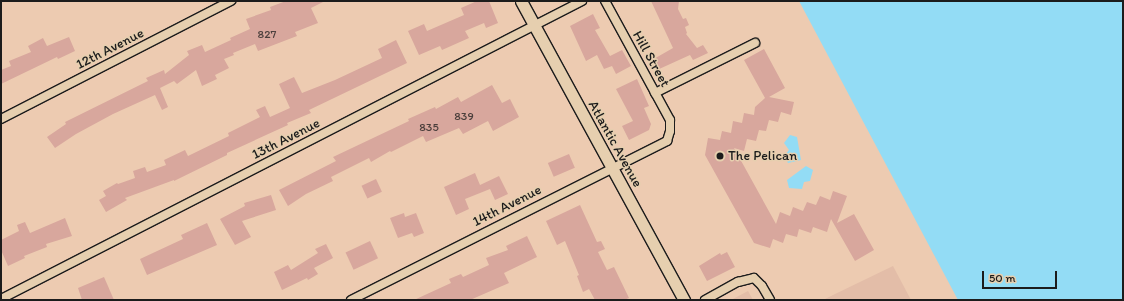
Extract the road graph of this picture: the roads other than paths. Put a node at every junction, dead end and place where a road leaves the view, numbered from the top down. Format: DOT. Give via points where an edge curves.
graph roads {
  1 [pos="231,1"];
  2 [pos="521,1"];
  3 [pos="582,1"];
  4 [pos="605,1"];
  5 [pos="534,26"];
  6 [pos="755,43"];
  7 [pos="655,93"];
  8 [pos="1,119"];
  9 [pos="670,131"];
  10 [pos="611,168"];
  11 [pos="1,299"];
  12 [pos="351,300"];
  13 [pos="684,300"];
  14 [pos="705,300"];
  15 [pos="770,300"];
  1 -- 8 [label="street, 12th Avenue"];
  2 -- 5 [label="main road, Atlantic Avenue"];
  3 -- 5 [label="street, 13th Avenue"];
  4 -- 7 [label="street, Hill Street"];
  5 -- 10 [label="main road, Atlantic Avenue"];
  5 -- 11 [label="street, 13th Avenue"];
  6 -- 7 [label="street"];
  7 -- 9 [label="street, Hill Street" via="670,120"];
  9 -- 10 [label="street, 14th Avenue" via="667,141"];
  10 -- 12 [label="street, 14th Avenue"];
  10 -- 13 [label="main road, Atlantic Avenue"];
  14 -- 15 [label="street" via="738,282 754,278"];
}
